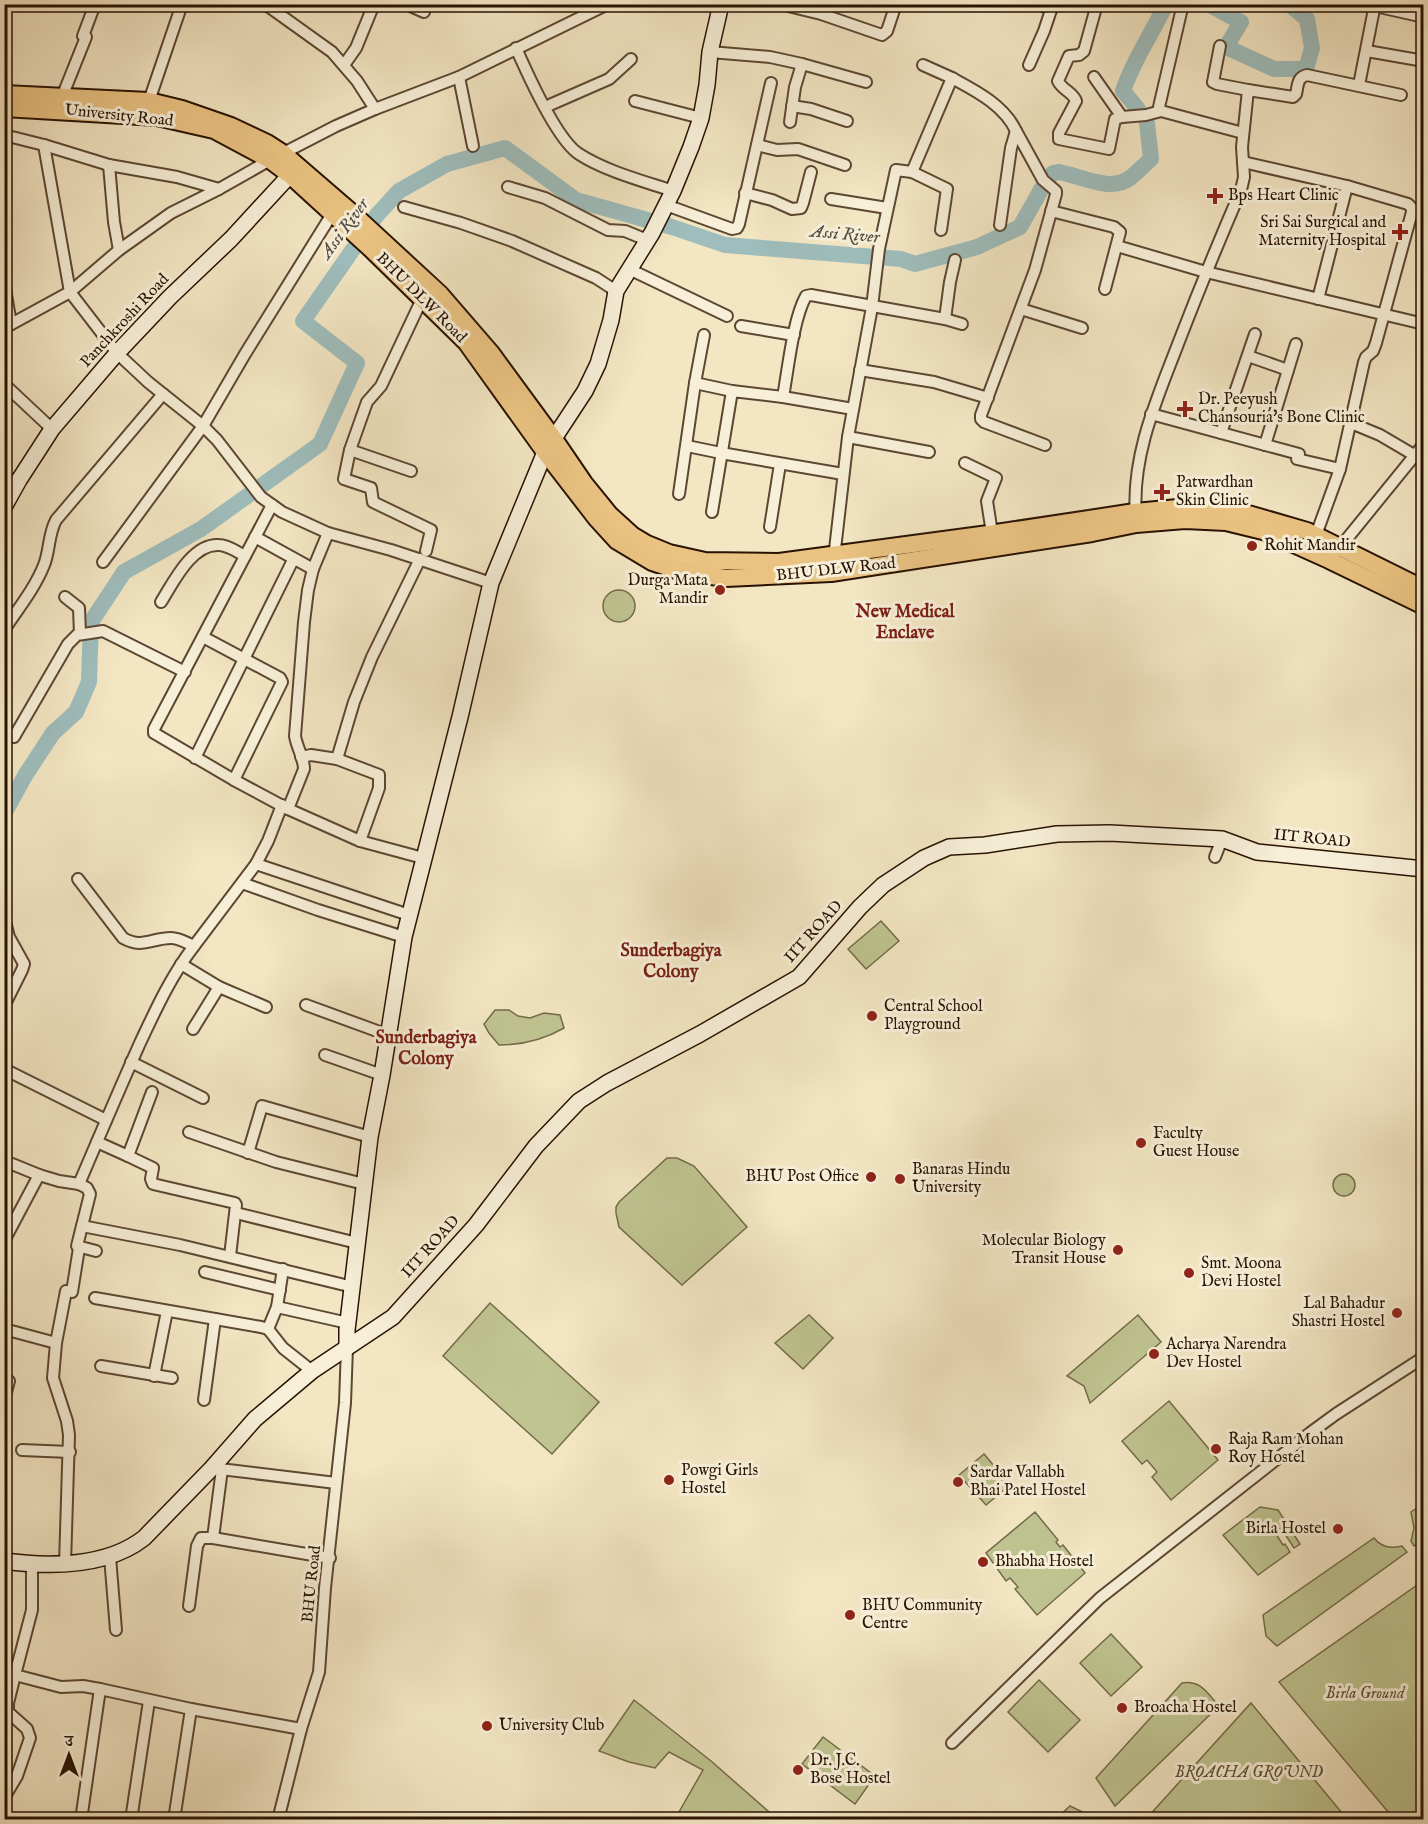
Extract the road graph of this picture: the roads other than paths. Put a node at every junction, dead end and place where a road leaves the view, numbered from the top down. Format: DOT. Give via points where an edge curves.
graph roads {
  1 [pos="95,4"];
  2 [pos="182,4"];
  3 [pos="265,4"];
  4 [pos="374,4"];
  5 [pos="406,4"];
  6 [pos="608,4"];
  7 [pos="722,4"];
  8 [pos="896,4"];
  9 [pos="1038,4"];
  10 [pos="1097,4"];
  11 [pos="786,5"];
  12 [pos="1375,5"];
  13 [pos="1053,7"];
  14 [pos="1182,8"];
  15 [pos="822,9"];
  16 [pos="424,12"];
  17 [pos="1424,17"];
  18 [pos="1220,46"];
  19 [pos="516,48"];
  20 [pos="1367,51"];
  21 [pos="710,52"];
  22 [pos="631,59"];
  23 [pos="1424,61"];
  24 [pos="802,64"];
  25 [pos="344,65"];
  26 [pos="923,65"];
  27 [pos="1029,65"];
  28 [pos="459,77"];
  29 [pos="1094,77"];
  30 [pos="952,78"];
  31 [pos="866,82"];
  32 [pos="771,83"];
  33 [pos="1359,86"];
  34 [pos="1248,90"];
  35 [pos="4,94"];
  36 [pos="1401,95"];
  37 [pos="62,97"];
  38 [pos="149,101"];
  39 [pos="635,101"];
  40 [pos="792,106"];
  41 [pos="545,107"];
  42 [pos="4,108"];
  43 [pos="375,109"];
  44 [pos="1161,111"];
  45 [pos="1122,117"];
  46 [pos="701,118"];
  47 [pos="846,121"];
  48 [pos="790,122"];
  49 [pos="1016,131"];
  50 [pos="1243,133"];
  51 [pos="4,135"];
  52 [pos="44,145"];
  53 [pos="757,145"];
  54 [pos="473,146"];
  55 [pos="277,157"];
  56 [pos="1243,162"];
  57 [pos="109,165"];
  58 [pos="844,165"];
  59 [pos="811,172"];
  60 [pos="912,172"];
  61 [pos="290,175"];
  62 [pos="1347,186"];
  63 [pos="508,187"];
  64 [pos="219,189"];
  65 [pos="745,193"];
  66 [pos="831,199"];
  67 [pos="667,203"];
  68 [pos="404,207"];
  69 [pos="887,208"];
  70 [pos="1051,212"];
  71 [pos="342,216"];
  72 [pos="1000,225"];
  73 [pos="941,230"];
  74 [pos="650,236"];
  75 [pos="1117,246"];
  76 [pos="371,249"];
  77 [pos="119,250"];
  78 [pos="955,260"];
  79 [pos="630,269"];
  80 [pos="1206,272"];
  81 [pos="4,283"];
  82 [pos="1105,289"];
  83 [pos="616,291"];
  84 [pos="70,292"];
  85 [pos="423,299"];
  86 [pos="1318,299"];
  87 [pos="872,307"];
  88 [pos="1020,309"];
  89 [pos="1385,314"];
  90 [pos="727,316"];
  91 [pos="945,319"];
  92 [pos="962,324"];
  93 [pos="1424,324"];
  94 [pos="8,326"];
  95 [pos="741,326"];
  96 [pos="1082,328"];
  97 [pos="1255,334"];
  98 [pos="705,335"];
  99 [pos="794,335"];
  100 [pos="1296,344"];
  101 [pos="117,353"];
  102 [pos="1248,356"];
  103 [pos="860,370"];
  104 [pos="1288,370"];
  105 [pos="695,383"];
  106 [pos="5,387"];
  107 [pos="732,391"];
  108 [pos="163,394"];
  109 [pos="783,397"];
  110 [pos="988,398"];
  111 [pos="853,409"];
  112 [pos="1151,414"];
  113 [pos="1351,423"];
  114 [pos="203,426"];
  115 [pos="52,429"];
  116 [pos="1221,433"];
  117 [pos="848,437"];
  118 [pos="1424,444"];
  119 [pos="1045,445"];
  120 [pos="1265,445"];
  121 [pos="550,446"];
  122 [pos="687,446"];
  123 [pos="350,450"];
  124 [pos="929,452"];
  125 [pos="721,453"];
  126 [pos="1414,455"];
  127 [pos="965,463"];
  128 [pos="780,464"];
  129 [pos="1340,469"];
  130 [pos="411,471"];
  131 [pos="843,474"];
  132 [pos="680,494"];
  133 [pos="272,505"];
  134 [pos="4,507"];
  135 [pos="712,512"];
  136 [pos="1136,518"];
  137 [pos="770,527"];
  138 [pos="328,533"];
  139 [pos="992,533"];
  140 [pos="1316,536"];
  141 [pos="255,537"];
  142 [pos="834,554"];
  143 [pos="1334,554"];
  144 [pos="423,555"];
  145 [pos="245,556"];
  146 [pos="293,560"];
  147 [pos="103,562"];
  148 [pos="313,569"];
  149 [pos="831,573"];
  150 [pos="491,583"];
  151 [pos="1424,589"];
  152 [pos="65,597"];
  153 [pos="161,602"];
  154 [pos="1424,606"];
  155 [pos="4,630"];
  156 [pos="82,634"];
  157 [pos="203,637"];
  158 [pos="243,659"];
  159 [pos="185,672"];
  160 [pos="14,737"];
  161 [pos="301,757"];
  162 [pos="195,758"];
  163 [pos="337,759"];
  164 [pos="234,780"];
  165 [pos="285,807"];
  166 [pos="1222,839"];
  167 [pos="360,841"];
  168 [pos="1215,857"];
  169 [pos="423,858"];
  170 [pos="256,864"];
  171 [pos="1424,869"];
  172 [pos="78,879"];
  173 [pos="242,883"];
  174 [pos="410,915"];
  175 [pos="4,918"];
  176 [pos="404,937"];
  177 [pos="194,946"];
  178 [pos="10,947"];
  179 [pos="181,964"];
  180 [pos="219,987"];
  181 [pos="306,1005"];
  182 [pos="4,1006"];
  183 [pos="266,1006"];
  184 [pos="193,1029"];
  185 [pos="388,1035"];
  186 [pos="325,1055"];
  187 [pos="131,1062"];
  188 [pos="4,1069"];
  189 [pos="382,1075"];
  190 [pos="152,1092"];
  191 [pos="203,1098"];
  192 [pos="106,1120"];
  193 [pos="189,1132"];
  194 [pos="370,1137"];
  195 [pos="97,1142"];
  196 [pos="248,1153"];
  197 [pos="128,1156"];
  198 [pos="4,1171"];
  199 [pos="39,1175"];
  200 [pos="79,1184"];
  201 [pos="364,1184"];
  202 [pos="236,1213"];
  203 [pos="82,1226"];
  204 [pos="4,1241"];
  205 [pos="357,1243"];
  206 [pos="79,1248"];
  207 [pos="96,1251"];
  208 [pos="230,1256"];
  209 [pos="283,1269"];
  210 [pos="205,1272"];
  211 [pos="353,1287"];
  212 [pos="280,1290"];
  213 [pos="95,1298"];
  214 [pos="277,1307"];
  215 [pos="167,1311"];
  216 [pos="215,1319"];
  217 [pos="348,1323"];
  218 [pos="4,1329"];
  219 [pos="268,1329"];
  220 [pos="56,1343"];
  221 [pos="347,1347"];
  222 [pos="1424,1357"];
  223 [pos="101,1366"];
  224 [pos="312,1371"];
  225 [pos="154,1376"];
  226 [pos="172,1378"];
  227 [pos="9,1382"];
  228 [pos="4,1400"];
  229 [pos="204,1400"];
  230 [pos="22,1450"];
  231 [pos="70,1452"];
  232 [pos="217,1468"];
  233 [pos="336,1483"];
  234 [pos="213,1538"];
  235 [pos="110,1557"];
  236 [pos="330,1558"];
  237 [pos="4,1562"];
  238 [pos="65,1564"];
  239 [pos="32,1565"];
  240 [pos="189,1606"];
  241 [pos="116,1630"];
  242 [pos="15,1675"];
  243 [pos="100,1689"];
  244 [pos="149,1701"];
  245 [pos="6,1709"];
  246 [pos="191,1709"];
  247 [pos="302,1729"];
  248 [pos="952,1743"];
  249 [pos="4,1798"];
  250 [pos="81,1820"];
  251 [pos="131,1820"];
  252 [pos="174,1820"];
  253 [pos="278,1820"];
  1 -- 37 [label="street"];
  2 -- 38 [label="street"];
  3 -- 25 [label="street"];
  4 -- 25 [label="street" via="356,48"];
  5 -- 16 [label="street"];
  6 -- 19 [label="street"];
  7 -- 21 [label="street"];
  8 -- 15 [label="street" via="882,35"];
  9 -- 13 [label="street"];
  10 -- 45 [label="street" via="1084,51 1069,56 1058,81 1076,101 1058,136 1109,149 1115,119"];
  11 -- 15 [label="street"];
  12 -- 17 [label="street"];
  12 -- 20 [label="street"];
  13 -- 27 [label="street"];
  14 -- 44 [label="street" via="1159,102"];
  18 -- 34 [label="street" via="1213,81"];
  19 -- 28 [label="street"];
  19 -- 41 [label="street"];
  20 -- 23 [label="street"];
  20 -- 33 [label="street"];
  21 -- 24 [label="street"];
  21 -- 46 [label="street"];
  22 -- 41 [label="street" via="609,79"];
  24 -- 31 [label="street"];
  24 -- 40 [label="street"];
  25 -- 43 [label="street"];
  26 -- 30 [label="street"];
  28 -- 43 [label="street"];
  28 -- 54 [label="street"];
  29 -- 45 [label="street"];
  30 -- 49 [label="street" via="987,98"];
  30 -- 60 [label="street"];
  32 -- 53 [label="street"];
  33 -- 34 [label="street" via="1307,75 1299,79 1293,97"];
  33 -- 36 [label="street"];
  34 -- 50 [label="street"];
  35 -- 37 [label="main road"];
  37 -- 38 [label="main road"];
  38 -- 55 [label="main road" via="231,126 267,143"];
  39 -- 46 [label="street"];
  40 -- 47 [label="street"];
  40 -- 48 [label="street"];
  41 -- 67 [label="street" via="564,141 577,153"];
  42 -- 55 [label="main road, University Road" via="158,117 214,130"];
  43 -- 55 [label="street"];
  44 -- 45 [label="street"];
  44 -- 50 [label="street"];
  46 -- 67 [label="street"];
  49 -- 70 [label="street" via="1042,180 1056,190"];
  49 -- 72 [label="street"];
  50 -- 56 [label="street"];
  51 -- 52 [label="street"];
  52 -- 57 [label="street"];
  52 -- 84 [label="street"];
  53 -- 58 [label="street" via="777,150 798,149"];
  53 -- 65 [label="street"];
  55 -- 61 [label="main road, University Road"];
  55 -- 64 [label="street"];
  55 -- 71 [label="main road"];
  56 -- 62 [label="street"];
  56 -- 80 [label="street" via="1240,190"];
  57 -- 64 [label="street"];
  57 -- 77 [label="street"];
  59 -- 65 [label="street" via="798,209"];
  60 -- 69 [label="street" via="896,170"];
  60 -- 73 [label="street" via="947,189"];
  61 -- 71 [label="main road, University Road"];
  61 -- 101 [label="street, Panchkroshi Road"];
  62 -- 86 [label="street"];
  62 -- 89 [label="street" via="1412,208"];
  63 -- 74 [label="street" via="545,198 608,230"];
  64 -- 77 [label="street" via="171,213"];
  65 -- 67 [label="street" via="739,224 732,229"];
  66 -- 69 [label="street"];
  67 -- 74 [label="street"];
  68 -- 83 [label="street" via="513,241"];
  69 -- 87 [label="street"];
  70 -- 75 [label="street" via="1118,229"];
  70 -- 88 [label="street"];
  71 -- 76 [label="main road, University Road"];
  71 -- 114 [label="street" via="245,354"];
  71 -- 121 [label="main road, BHU DLW Road" via="372,231 440,294 467,324"];
  74 -- 79 [label="street"];
  75 -- 80 [label="street"];
  75 -- 82 [label="street"];
  76 -- 85 [label="main road, BHU DLW Road"];
  77 -- 84 [label="street"];
  78 -- 91 [label="street"];
  79 -- 83 [label="street"];
  79 -- 90 [label="street"];
  80 -- 86 [label="street"];
  80 -- 112 [label="street"];
  81 -- 94 [label="street"];
  83 -- 121 [label="street" via="612,320 598,364"];
  84 -- 94 [label="street"];
  84 -- 101 [label="street"];
  85 -- 121 [label="main road, BHU DLW Road" via="466,342"];
  85 -- 123 [label="street" via="381,386 367,402"];
  86 -- 89 [label="street"];
  87 -- 91 [label="street"];
  87 -- 99 [label="street" via="806,296"];
  87 -- 103 [label="street"];
  88 -- 96 [label="street"];
  88 -- 110 [label="street"];
  89 -- 93 [label="street"];
  89 -- 113 [label="street" via="1375,348 1364,362"];
  91 -- 92 [label="street"];
  95 -- 99 [label="street"];
  97 -- 102 [label="street"];
  98 -- 105 [label="street"];
  99 -- 109 [label="street"];
  100 -- 104 [label="street"];
  101 -- 108 [label="street"];
  101 -- 115 [label="street, Panchkroshi Road"];
  102 -- 104 [label="street"];
  102 -- 116 [label="street"];
  103 -- 110 [label="street" via="950,386"];
  103 -- 111 [label="street"];
  104 -- 120 [label="street"];
  105 -- 107 [label="street"];
  105 -- 122 [label="street"];
  106 -- 115 [label="street"];
  107 -- 109 [label="street"];
  107 -- 125 [label="street"];
  108 -- 114 [label="street"];
  108 -- 155 [label="street" via="56,520 41,573"];
  109 -- 111 [label="street"];
  110 -- 119 [label="street" via="981,415 984,422"];
  111 -- 117 [label="street"];
  112 -- 116 [label="street"];
  112 -- 136 [label="street" via="1134,496"];
  113 -- 126 [label="street"];
  113 -- 129 [label="street"];
  114 -- 133 [label="street" via="261,497"];
  114 -- 147 [label="street"];
  115 -- 134 [label="street, Panchkroshi Road"];
  116 -- 120 [label="street"];
  117 -- 124 [label="street"];
  117 -- 131 [label="street"];
  118 -- 126 [label="street"];
  120 -- 129 [label="street"];
  121 -- 142 [label="main road, BHU DLW Road" via="632,535 669,553 735,563"];
  121 -- 149 [label="main road, BHU DLW Road" via="596,518 617,541 652,562 682,572 726,578"];
  121 -- 150 [label="street"];
  122 -- 125 [label="street"];
  122 -- 132 [label="street"];
  123 -- 130 [label="street"];
  123 -- 144 [label="street" via="344,479 371,488 373,502 431,530"];
  125 -- 128 [label="street"];
  125 -- 135 [label="street"];
  126 -- 143 [label="street"];
  127 -- 139 [label="street" via="996,478 987,501"];
  128 -- 131 [label="street"];
  128 -- 137 [label="street"];
  129 -- 140 [label="street"];
  131 -- 142 [label="street"];
  133 -- 138 [label="street"];
  133 -- 141 [label="street"];
  136 -- 139 [label="main road, BHU DLW Road"];
  136 -- 140 [label="main road, BHU DLW Road" via="1178,508 1238,511"];
  136 -- 143 [label="main road, BHU DLW Road" via="1226,522"];
  136 -- 149 [label="main road, BHU DLW Road" via="1092,533"];
  138 -- 144 [label="street"];
  138 -- 148 [label="street"];
  139 -- 142 [label="main road, BHU DLW Road"];
  140 -- 143 [label="main road, BHU DLW Road"];
  141 -- 145 [label="street"];
  141 -- 146 [label="street"];
  142 -- 149 [label="street"];
  143 -- 151 [label="main road, BHU DLW Road"];
  143 -- 154 [label="main road, BHU DLW Road"];
  144 -- 150 [label="street"];
  144 -- 163 [label="street" via="369,666"];
  145 -- 153 [label="street" via="217,544 198,551"];
  145 -- 157 [label="street"];
  146 -- 148 [label="street"];
  146 -- 158 [label="street"];
  148 -- 161 [label="street" via="304,622 295,736"];
  150 -- 169 [label="street"];
  152 -- 156 [label="street" via="79,608"];
  156 -- 159 [label="street" via="107,632"];
  156 -- 160 [label="street" via="68,644"];
  157 -- 158 [label="street"];
  157 -- 159 [label="street"];
  158 -- 162 [label="street"];
  158 -- 164 [label="street" via="282,682"];
  159 -- 162 [label="street" via="154,733"];
  161 -- 163 [label="street"];
  161 -- 165 [label="street" via="304,769"];
  162 -- 164 [label="street"];
  163 -- 167 [label="street" via="379,775 379,788"];
  164 -- 165 [label="street"];
  165 -- 167 [label="street"];
  165 -- 170 [label="street"];
  166 -- 168 [label="street"];
  166 -- 171 [label="street, IIT ROAD" via="1257,852"];
  166 -- 221 [label="street, IIT ROAD" via="1057,834 949,847 924,858 883,885 799,977 579,1101 393,1317"];
  167 -- 169 [label="street"];
  169 -- 174 [label="street"];
  170 -- 173 [label="street"];
  170 -- 174 [label="street"];
  172 -- 177 [label="street" via="117,932 130,942 174,937"];
  173 -- 176 [label="street"];
  173 -- 177 [label="street"];
  174 -- 176 [label="street"];
  175 -- 178 [label="street"];
  176 -- 185 [label="street"];
  177 -- 179 [label="street"];
  178 -- 182 [label="street" via="24,964"];
  179 -- 180 [label="street"];
  179 -- 187 [label="street"];
  180 -- 183 [label="street"];
  180 -- 184 [label="street"];
  181 -- 185 [label="street"];
  185 -- 189 [label="street"];
  186 -- 189 [label="street"];
  187 -- 191 [label="street"];
  187 -- 192 [label="street"];
  188 -- 192 [label="street"];
  189 -- 194 [label="street"];
  190 -- 197 [label="street"];
  192 -- 195 [label="street"];
  193 -- 196 [label="street"];
  194 -- 196 [label="street" via="262,1106"];
  194 -- 201 [label="street"];
  195 -- 197 [label="street"];
  195 -- 200 [label="street"];
  196 -- 201 [label="street"];
  197 -- 202 [label="street" via="153,1168 153,1184 232,1202"];
  198 -- 199 [label="street" via="12,1164"];
  199 -- 200 [label="street"];
  199 -- 204 [label="street"];
  200 -- 203 [label="street" via="90,1194"];
  201 -- 205 [label="street"];
  202 -- 205 [label="street"];
  202 -- 208 [label="street"];
  203 -- 206 [label="street"];
  203 -- 208 [label="street"];
  205 -- 211 [label="street"];
  206 -- 207 [label="street"];
  206 -- 220 [label="street"];
  208 -- 209 [label="street"];
  209 -- 211 [label="street"];
  209 -- 212 [label="street"];
  210 -- 212 [label="street"];
  211 -- 217 [label="street"];
  212 -- 214 [label="street"];
  213 -- 215 [label="street"];
  214 -- 217 [label="street"];
  214 -- 219 [label="street"];
  215 -- 216 [label="street"];
  215 -- 225 [label="street"];
  216 -- 219 [label="street"];
  216 -- 229 [label="street"];
  217 -- 221 [label="street"];
  218 -- 220 [label="street"];
  219 -- 224 [label="street"];
  220 -- 231 [label="street" via="53,1378 67,1421"];
  221 -- 224 [label="street, IIT ROAD"];
  221 -- 233 [label="street, BHU Road"];
  222 -- 248 [label="street" via="1310,1433 1143,1562 1090,1607"];
  223 -- 225 [label="street"];
  224 -- 232 [label="street, IIT ROAD" via="255,1419"];
  225 -- 226 [label="street"];
  227 -- 228 [label="street"];
  230 -- 231 [label="street"];
  231 -- 238 [label="street"];
  232 -- 233 [label="street"];
  232 -- 234 [label="street"];
  232 -- 235 [label="street, IIT ROAD" via="144,1538"];
  233 -- 236 [label="street, BHU Road"];
  234 -- 236 [label="street"];
  234 -- 240 [label="street" via="201,1538 199,1542"];
  235 -- 238 [label="street, IIT ROAD"];
  235 -- 241 [label="street"];
  236 -- 247 [label="street, BHU Road" via="319,1672"];
  237 -- 239 [label="street, IIT ROAD"];
  238 -- 239 [label="street, IIT ROAD"];
  239 -- 242 [label="street" via="32,1610"];
  242 -- 243 [label="street" via="61,1687"];
  242 -- 245 [label="street"];
  243 -- 244 [label="street"];
  243 -- 250 [label="street"];
  244 -- 246 [label="street"];
  244 -- 251 [label="street"];
  245 -- 249 [label="street" via="27,1729 30,1738 17,1776"];
  246 -- 247 [label="street"];
  246 -- 252 [label="street"];
  247 -- 253 [label="street, BHU Road"];
}
